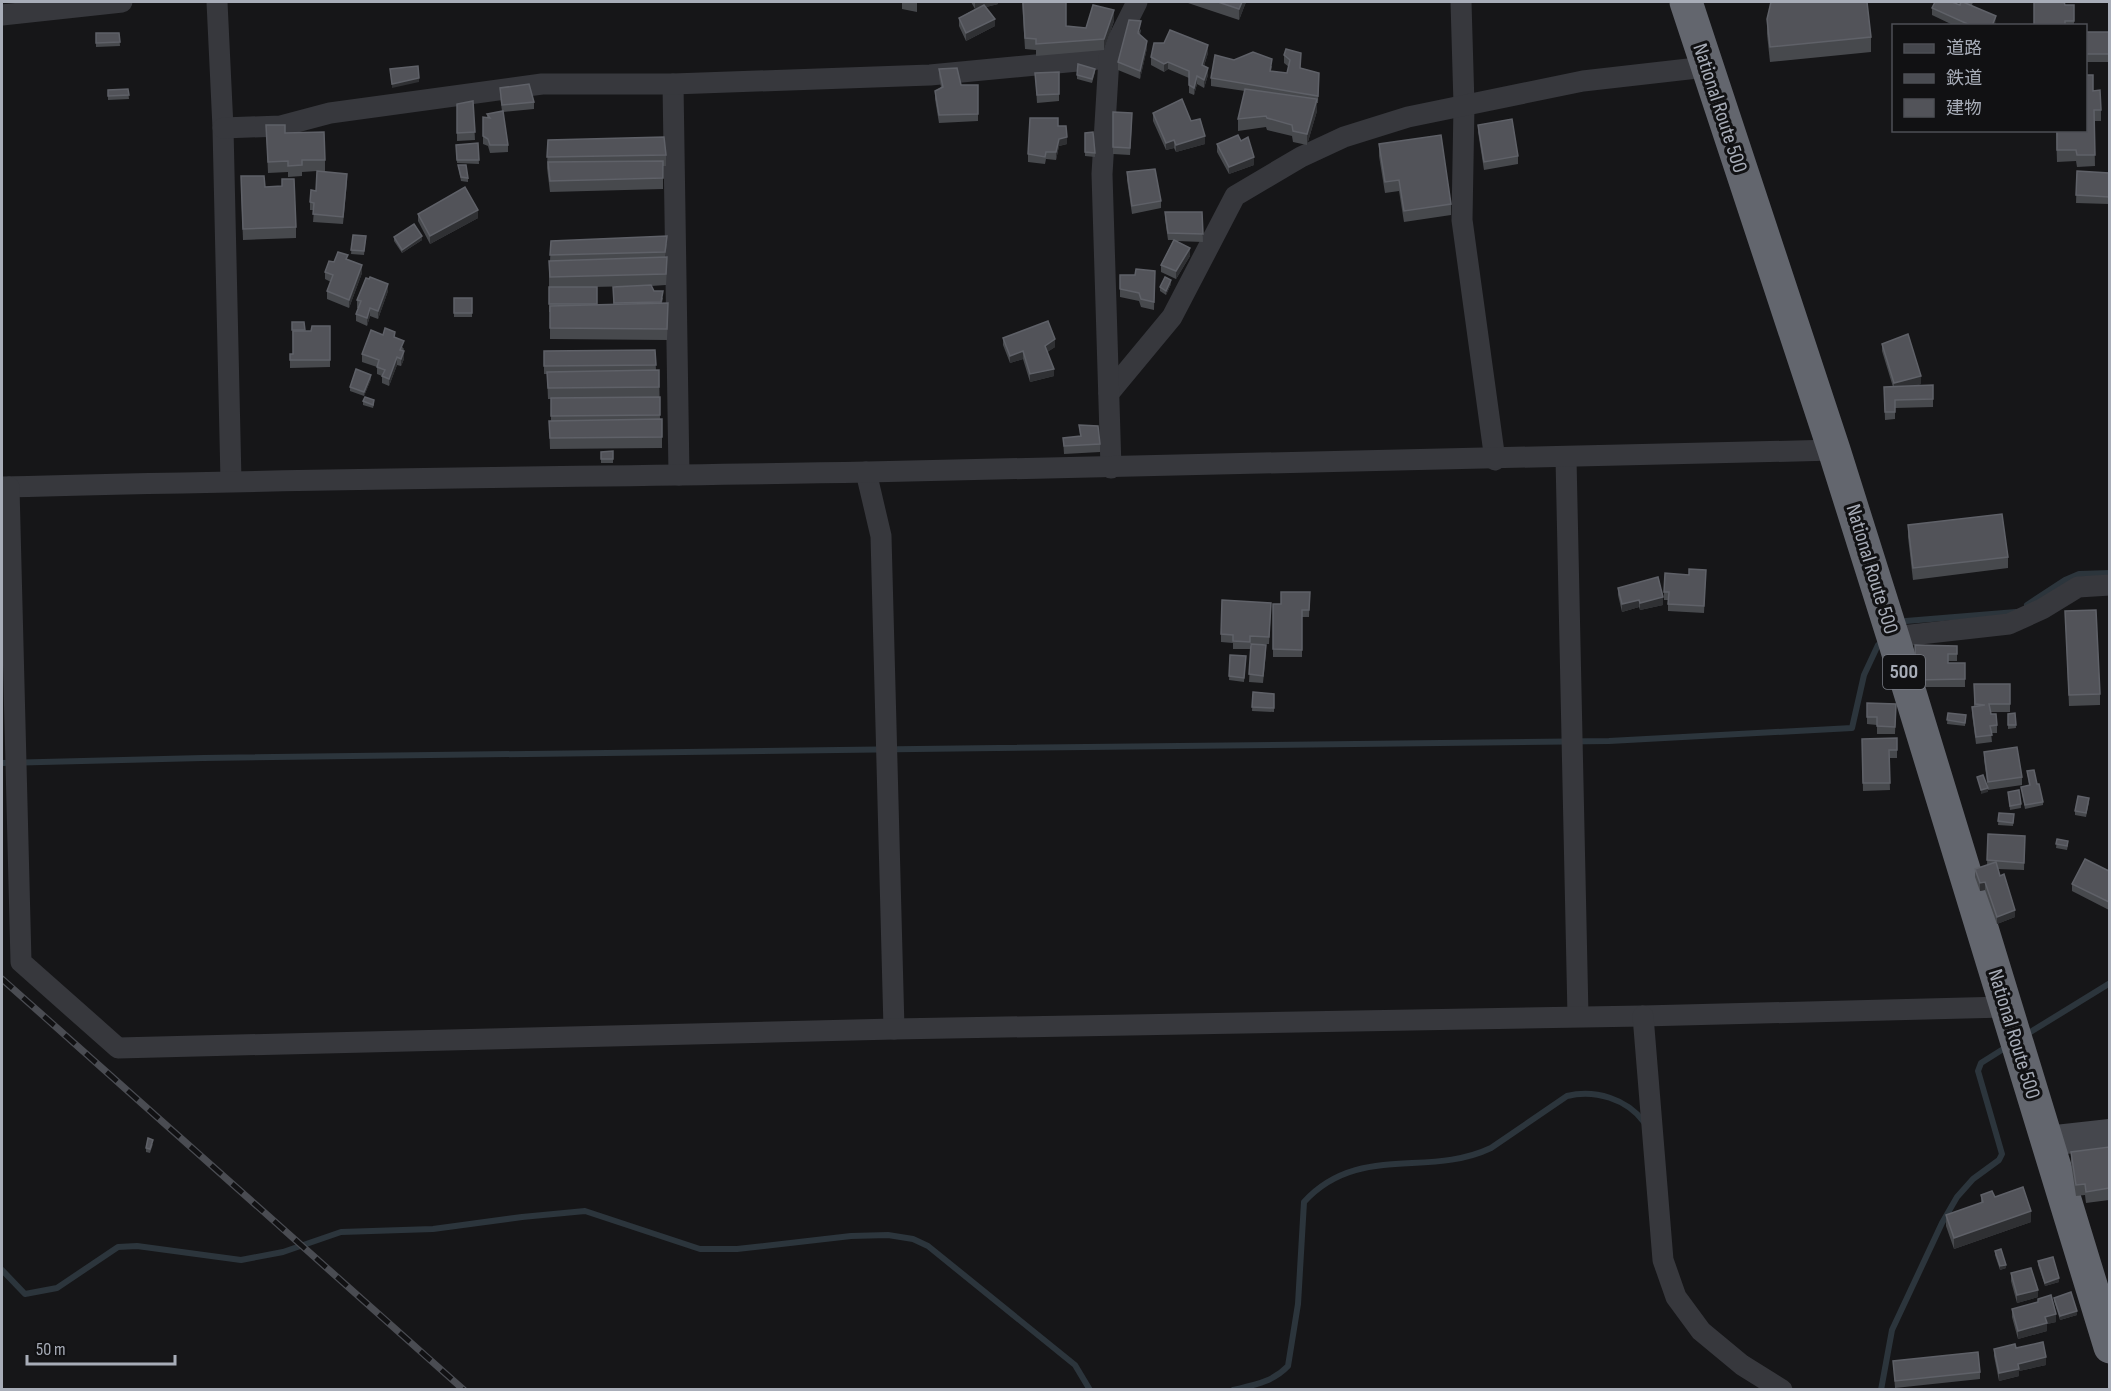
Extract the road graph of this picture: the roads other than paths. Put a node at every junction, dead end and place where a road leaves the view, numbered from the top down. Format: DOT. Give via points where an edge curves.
graph roads {
  1 [pos="122,2"];
  2 [pos="217,2"];
  3 [pos="1137,2"];
  4 [pos="1461,2"];
  5 [pos="1686,2"];
  6 [pos="2,15"];
  7 [pos="1109,58"];
  8 [pos="1706,67"];
  9 [pos="673,84"];
  10 [pos="1464,105"];
  11 [pos="223,128"];
  12 [pos="1109,393"];
  13 [pos="1834,450"];
  14 [pos="1566,458"];
  15 [pos="1495,460"];
  16 [pos="1111,468"];
  17 [pos="866,472"];
  18 [pos="678,474"];
  19 [pos="231,481"];
  20 [pos="5,487"];
  21 [pos="2109,585"];
  22 [pos="1893,637"];
  23 [pos="2005,1007"];
  24 [pos="1578,1016"];
  25 [pos="1643,1016"];
  26 [pos="894,1029"];
  27 [pos="2109,1134"];
  28 [pos="2047,1141"];
  29 [pos="2109,1347"];
  30 [pos="1782,1389"];
  1 -- 6 [label="street"];
  2 -- 11 [label="street"];
  3 -- 7 [label="street"];
  4 -- 10 [label="street"];
  5 -- 8 [label="highway, National Route 500 / 500"];
  7 -- 9 [label="street" via="930,75"];
  7 -- 12 [label="street" via="1102,174"];
  8 -- 10 [label="street" via="1583,81"];
  8 -- 13 [label="highway, National Route 500 / 500"];
  9 -- 11 [label="street" via="542,84 330,113 281,126"];
  9 -- 18 [label="street"];
  10 -- 12 [label="street" via="1344,137 1235,196 1173,317"];
  10 -- 15 [label="street" via="1462,220"];
  11 -- 19 [label="street"];
  12 -- 16 [label="street"];
  13 -- 14 [label="street"];
  13 -- 22 [label="highway, National Route 500 / 500"];
  14 -- 15 [label="street"];
  14 -- 24 [label="street"];
  15 -- 16 [label="street"];
  16 -- 17 [label="street"];
  17 -- 18 [label="street"];
  17 -- 26 [label="street" via="881,536"];
  18 -- 19 [label="street"];
  19 -- 20 [label="street"];
  20 -- 26 [label="street" via="21,963 118,1048"];
  21 -- 22 [label="street" via="2078,586 2009,624"];
  22 -- 23 [label="highway, National Route 500 / 500"];
  23 -- 25 [label="street"];
  23 -- 28 [label="highway, National Route 500 / 500"];
  24 -- 25 [label="street"];
  24 -- 26 [label="street"];
  25 -- 30 [label="street" via="1664,1260 1676,1297 1701,1331 1743,1365"];
  27 -- 28 [label="main road"];
  28 -- 29 [label="highway, National Route 500 / 500"];
}
